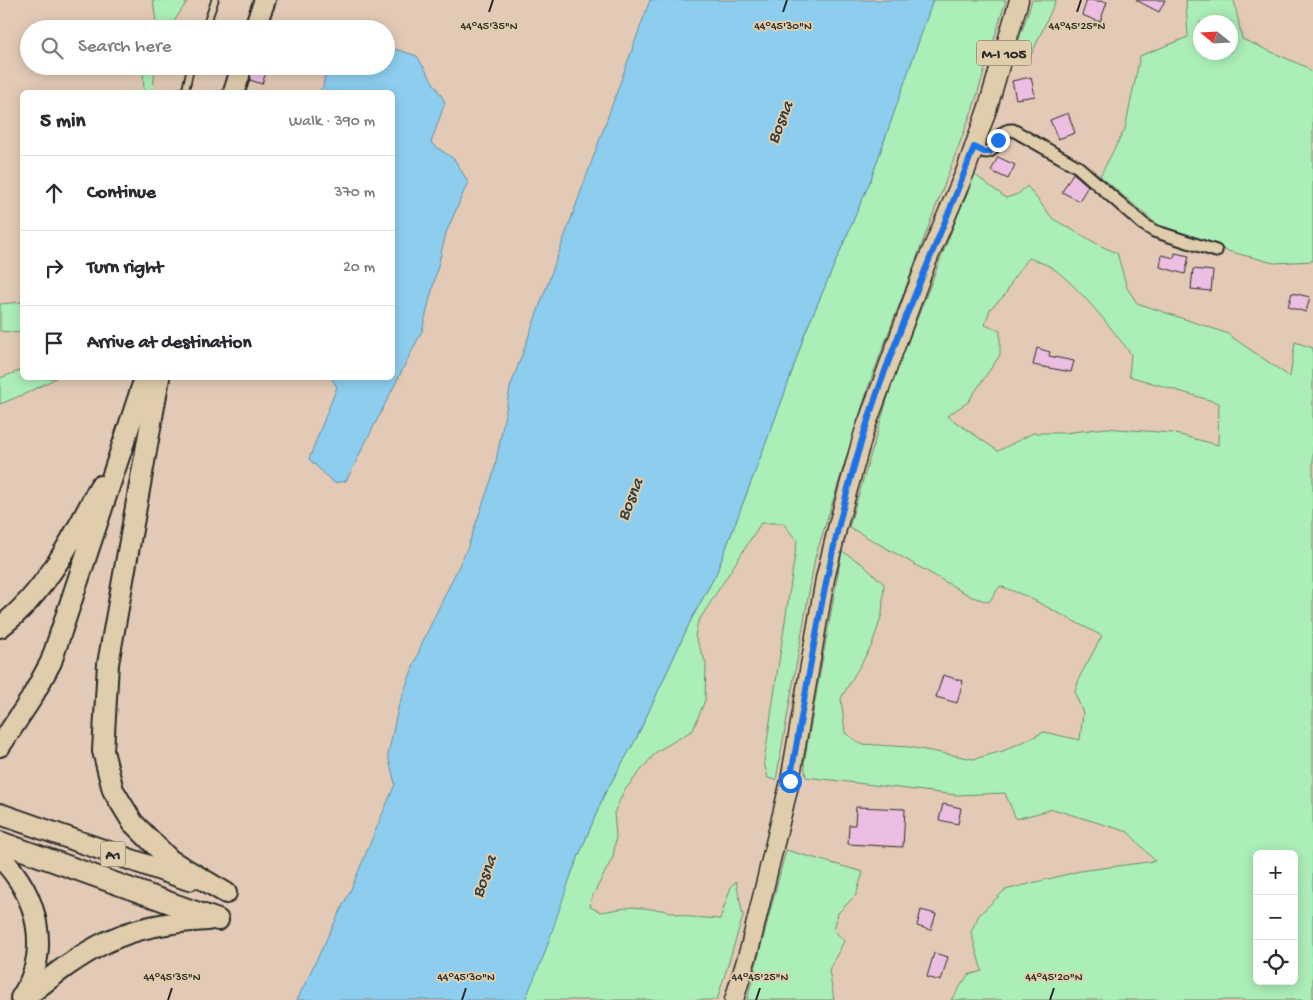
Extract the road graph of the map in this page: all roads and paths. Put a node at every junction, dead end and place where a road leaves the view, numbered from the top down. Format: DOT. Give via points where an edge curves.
graph roads {
  1 [pos="215,0"];
  2 [pos="265,0"];
  3 [pos="1019,0"];
  4 [pos="208,20"];
  5 [pos="257,20"];
  6 [pos="189,75"];
  7 [pos="185,90"];
  8 [pos="974,147"];
  9 [pos="1216,251"];
  10 [pos="144,380"];
  11 [pos="159,380"];
  12 [pos="136,407"];
  13 [pos="0,627"];
  14 [pos="0,746"];
  15 [pos="0,814"];
  16 [pos="0,842"];
  17 [pos="0,857"];
  18 [pos="21,1000"];
  19 [pos="734,1000"];
  1 -- 4 [label="lane"];
  2 -- 5 [label="highway"];
  3 -- 8 [label="main road, M-I 105"];
  6 -- 7 [label="lane"];
  8 -- 9 [label="street" via="990,152 1000,133 1013,130 1078,167 1154,231"];
  8 -- 19 [label="main road, M-I 105" via="891,355 843,506 825,579 790,781"];
  10 -- 12 [label="highway"];
  11 -- 15 [label="highway, A1" via="108,664 103,751 113,790 133,823 170,860 226,893"];
  12 -- 13 [label="highway" via="74,536 40,587"];
  12 -- 14 [label="highway" via="51,662"];
  16 -- 18 [label="highway, A1" via="218,920 176,921 113,937 80,955"];
  17 -- 18 [label="highway" via="22,886 38,926 36,962"];
}
